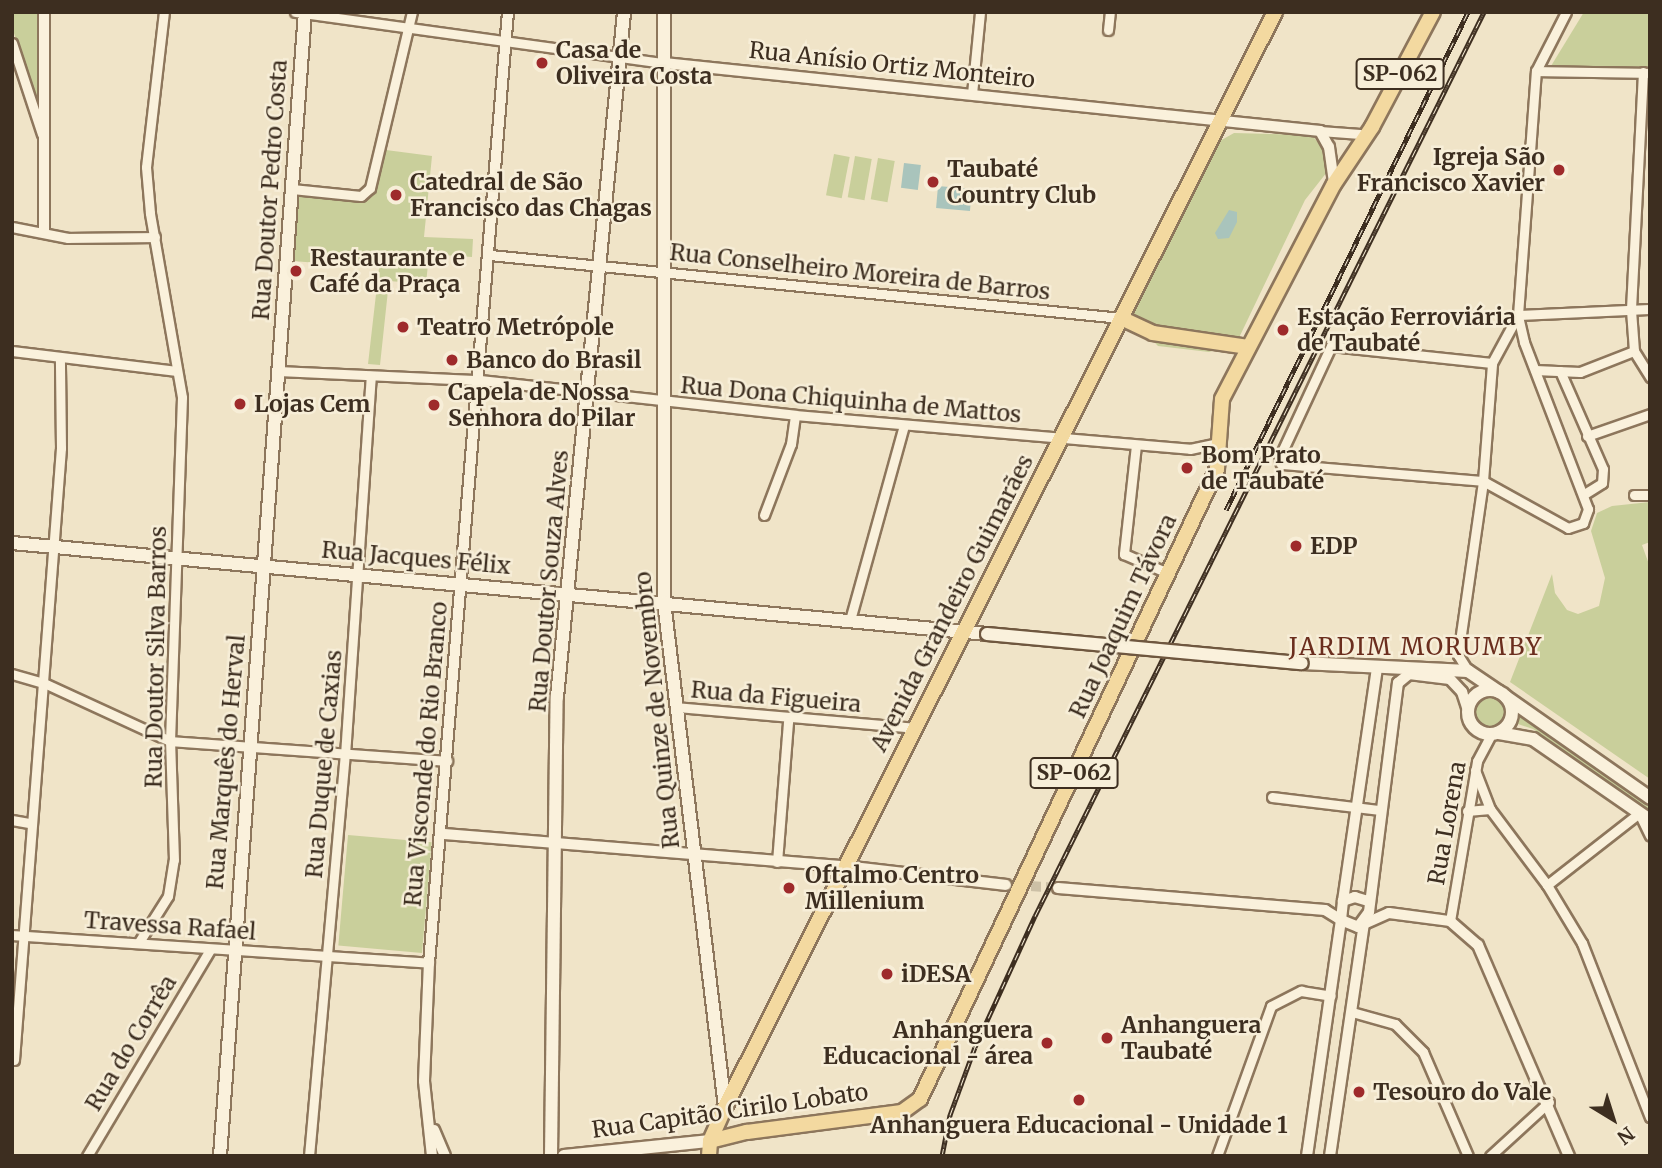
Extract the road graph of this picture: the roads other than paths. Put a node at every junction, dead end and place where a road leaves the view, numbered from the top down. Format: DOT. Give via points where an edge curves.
graph roads {
  1 [pos="44,12"];
  2 [pos="164,12"];
  3 [pos="412,12"];
  4 [pos="508,12"];
  5 [pos="624,12"];
  6 [pos="664,12"];
  7 [pos="980,12"];
  8 [pos="1110,12"];
  9 [pos="1275,12"];
  10 [pos="1433,12"];
  11 [pos="1566,12"];
  12 [pos="301,13"];
  13 [pos="410,27"];
  14 [pos="1108,30"];
  15 [pos="12,43"];
  16 [pos="505,44"];
  17 [pos="620,56"];
  18 [pos="664,63"];
  19 [pos="1536,71"];
  20 [pos="1646,73"];
  21 [pos="972,94"];
  22 [pos="1218,118"];
  23 [pos="1320,131"];
  24 [pos="42,134"];
  25 [pos="1363,134"];
  26 [pos="1334,184"];
  27 [pos="292,189"];
  28 [pos="12,227"];
  29 [pos="44,232"];
  30 [pos="155,237"];
  31 [pos="490,255"];
  32 [pos="596,264"];
  33 [pos="664,271"];
  34 [pos="1650,309"];
  35 [pos="1631,310"];
  36 [pos="1518,315"];
  37 [pos="1121,318"];
  38 [pos="1248,347"];
  39 [pos="12,351"];
  40 [pos="1634,351"];
  41 [pos="60,360"];
  42 [pos="1492,363"];
  43 [pos="177,368"];
  44 [pos="1535,370"];
  45 [pos="1560,370"];
  46 [pos="278,371"];
  47 [pos="371,376"];
  48 [pos="1650,377"];
  49 [pos="480,380"];
  50 [pos="587,394"];
  51 [pos="664,402"];
  52 [pos="1650,414"];
  53 [pos="795,415"];
  54 [pos="904,425"];
  55 [pos="1587,436"];
  56 [pos="1060,438"];
  57 [pos="1217,443"];
  58 [pos="1136,445"];
  59 [pos="1483,481"];
  60 [pos="1583,495"];
  61 [pos="1634,495"];
  62 [pos="1650,495"];
  63 [pos="764,515"];
  64 [pos="12,543"];
  65 [pos="53,544"];
  66 [pos="176,559"];
  67 [pos="264,566"];
  68 [pos="358,573"];
  69 [pos="1168,573"];
  70 [pos="461,583"];
  71 [pos="567,592"];
  72 [pos="664,602"];
  73 [pos="850,620"];
  74 [pos="962,631"];
  75 [pos="1458,655"];
  76 [pos="1377,667"];
  77 [pos="1442,671"];
  78 [pos="1468,671"];
  79 [pos="12,674"];
  80 [pos="44,683"];
  81 [pos="1502,694"];
  82 [pos="676,707"];
  83 [pos="1468,710"];
  84 [pos="788,721"];
  85 [pos="915,728"];
  86 [pos="1495,734"];
  87 [pos="170,741"];
  88 [pos="247,749"];
  89 [pos="345,755"];
  90 [pos="447,761"];
  91 [pos="1475,770"];
  92 [pos="1272,797"];
  93 [pos="1650,798"];
  94 [pos="1357,807"];
  95 [pos="1490,809"];
  96 [pos="1380,810"];
  97 [pos="1467,811"];
  98 [pos="1645,816"];
  99 [pos="12,820"];
  100 [pos="29,823"];
  101 [pos="443,834"];
  102 [pos="1650,836"];
  103 [pos="555,846"];
  104 [pos="695,854"];
  105 [pos="778,862"];
  106 [pos="845,866"];
  107 [pos="1547,884"];
  108 [pos="1006,885"];
  109 [pos="1058,888"];
  110 [pos="1343,901"];
  111 [pos="1368,901"];
  112 [pos="1340,920"];
  113 [pos="1450,921"];
  114 [pos="1364,924"];
  115 [pos="12,935"];
  116 [pos="27,936"];
  117 [pos="139,942"];
  118 [pos="209,951"];
  119 [pos="232,951"];
  120 [pos="326,954"];
  121 [pos="429,963"];
  122 [pos="1331,996"];
  123 [pos="1352,1012"];
  124 [pos="14,1060"];
  125 [pos="1549,1102"];
  126 [pos="725,1107"];
  127 [pos="902,1112"];
  128 [pos="1650,1117"];
  129 [pos="430,1121"];
  130 [pos="713,1146"];
  131 [pos="87,1156"];
  132 [pos="220,1156"];
  133 [pos="309,1156"];
  134 [pos="432,1156"];
  135 [pos="445,1156"];
  136 [pos="551,1156"];
  137 [pos="564,1156"];
  138 [pos="720,1156"];
  139 [pos="1217,1156"];
  140 [pos="1307,1156"];
  141 [pos="1330,1156"];
  142 [pos="1468,1156"];
  143 [pos="1490,1156"];
  144 [pos="1569,1156"];
  1 -- 24 [label="street"];
  2 -- 30 [label="street, Rua Doutor Silva Barros" via="146,167"];
  3 -- 13 [label="street"];
  4 -- 16 [label="street, Rua Visconde do Rio Branco"];
  5 -- 17 [label="main road, Rua Doutor Souza Alves"];
  6 -- 18 [label="main road, Rua Quinze de Novembro"];
  7 -- 21 [label="street"];
  8 -- 14 [label="street"];
  9 -- 22 [label="main road, Avenida Grandeiro Guimarães"];
  10 -- 25 [label="main road, SP-062"];
  11 -- 19 [label="street"];
  12 -- 13 [label="street, Rua Anísio Ortiz Monteiro"];
  12 -- 27 [label="main road, Rua Doutor Pedro Costa"];
  13 -- 16 [label="street, Rua Anísio Ortiz Monteiro"];
  13 -- 27 [label="street" via="370,188 355,196"];
  15 -- 24 [label="street"];
  16 -- 17 [label="street, Rua Anísio Ortiz Monteiro"];
  16 -- 31 [label="street, Rua Visconde do Rio Branco"];
  17 -- 18 [label="street, Rua Anísio Ortiz Monteiro"];
  17 -- 32 [label="main road, Rua Doutor Souza Alves"];
  18 -- 21 [label="street, Rua Anísio Ortiz Monteiro"];
  18 -- 33 [label="main road, Rua Quinze de Novembro"];
  19 -- 20 [label="street"];
  19 -- 36 [label="street"];
  20 -- 35 [label="street"];
  21 -- 22 [label="street, Rua Anísio Ortiz Monteiro"];
  22 -- 23 [label="street, Rua Anísio Ortiz Monteiro"];
  22 -- 37 [label="main road, Avenida Grandeiro Guimarães"];
  23 -- 25 [label="street, Rua Anísio Ortiz Monteiro"];
  23 -- 26 [label="street" via="1329,147"];
  24 -- 29 [label="street"];
  25 -- 26 [label="main road, Rua Joaquim Távora / SP-062"];
  26 -- 38 [label="main road, Rua Joaquim Távora / SP-062"];
  27 -- 46 [label="main road, Rua Doutor Pedro Costa"];
  28 -- 29 [label="street"];
  29 -- 30 [label="street" via="68,237"];
  30 -- 43 [label="street, Rua Doutor Silva Barros"];
  31 -- 32 [label="street, Rua Conselheiro Moreira de Barros"];
  31 -- 49 [label="street, Rua Visconde do Rio Branco"];
  32 -- 33 [label="street, Rua Conselheiro Moreira de Barros"];
  32 -- 50 [label="main road, Rua Doutor Souza Alves"];
  33 -- 37 [label="street, Rua Conselheiro Moreira de Barros"];
  33 -- 51 [label="main road, Rua Quinze de Novembro"];
  34 -- 35 [label="street"];
  35 -- 36 [label="street"];
  35 -- 40 [label="street"];
  36 -- 42 [label="street"];
  36 -- 44 [label="street"];
  37 -- 38 [label="main road" via="1153,333"];
  37 -- 56 [label="main road, Avenida Grandeiro Guimarães"];
  38 -- 57 [label="main road, Rua Joaquim Távora / SP-062" via="1218,411"];
  39 -- 41 [label="street"];
  40 -- 45 [label="street" via="1580,372"];
  40 -- 48 [label="street"];
  41 -- 43 [label="street"];
  41 -- 65 [label="street" via="61,448"];
  42 -- 59 [label="street"];
  42 -- 59 [label="street" via="1331,346 1279,458 1281,464"];
  43 -- 66 [label="street, Rua Doutor Silva Barros" via="181,397"];
  44 -- 45 [label="street"];
  44 -- 60 [label="street"];
  45 -- 55 [label="street"];
  46 -- 47 [label="street, Rua Dona Chiquinha de Mattos"];
  46 -- 67 [label="main road, Rua Marquês do Herval"];
  47 -- 49 [label="street, Rua Dona Chiquinha de Mattos"];
  47 -- 68 [label="street, Rua Duque de Caxias"];
  49 -- 50 [label="street, Rua Dona Chiquinha de Mattos"];
  49 -- 70 [label="street, Rua Visconde do Rio Branco"];
  50 -- 51 [label="street, Rua Dona Chiquinha de Mattos"];
  50 -- 71 [label="main road, Rua Doutor Souza Alves"];
  51 -- 53 [label="street, Rua Dona Chiquinha de Mattos"];
  51 -- 72 [label="main road, Rua Quinze de Novembro"];
  52 -- 55 [label="street"];
  53 -- 54 [label="street, Rua Dona Chiquinha de Mattos"];
  53 -- 63 [label="street" via="791,444"];
  54 -- 56 [label="street, Rua Dona Chiquinha de Mattos"];
  54 -- 73 [label="street"];
  55 -- 60 [label="street" via="1603,476 1598,488"];
  56 -- 58 [label="street, Rua Dona Chiquinha de Mattos"];
  56 -- 74 [label="main road, Avenida Grandeiro Guimarães"];
  57 -- 58 [label="street, Rua Dona Chiquinha de Mattos" via="1191,449"];
  57 -- 69 [label="main road, Rua Joaquim Távora / SP-062" via="1217,469"];
  58 -- 69 [label="street" via="1124,554"];
  59 -- 60 [label="street" via="1575,530 1586,516"];
  59 -- 75 [label="street"];
  61 -- 62 [label="street"];
  64 -- 65 [label="main road, Rua Jacques Félix"];
  65 -- 66 [label="main road, Rua Jacques Félix"];
  65 -- 80 [label="street"];
  66 -- 67 [label="main road, Rua Jacques Félix"];
  66 -- 87 [label="street, Rua Doutor Silva Barros"];
  67 -- 68 [label="main road, Rua Jacques Félix"];
  67 -- 88 [label="main road, Rua Marquês do Herval"];
  68 -- 70 [label="main road, Rua Jacques Félix"];
  68 -- 89 [label="street, Rua Duque de Caxias"];
  69 -- 127 [label="main road, Rua Joaquim Távora / SP-062" via="926,1089 915,1105"];
  70 -- 71 [label="main road, Rua Jacques Félix"];
  70 -- 90 [label="street, Rua Visconde do Rio Branco"];
  71 -- 72 [label="main road, Rua Jacques Félix"];
  71 -- 103 [label="main road, Rua Doutor Souza Alves" via="557,697"];
  72 -- 73 [label="main road, Rua Jacques Félix"];
  72 -- 82 [label="main road, Rua Quinze de Novembro"];
  73 -- 74 [label="main road, Rua Jacques Félix"];
  74 -- 76 [label="main road, Rua Jacques Félix, bridge"];
  74 -- 85 [label="main road, Avenida Grandeiro Guimarães"];
  75 -- 77 [label="street"];
  75 -- 78 [label="street"];
  76 -- 77 [label="main road, Rua Jacques Félix"];
  76 -- 94 [label="street"];
  77 -- 78 [label="main road, Rua Jacques Félix"];
  78 -- 81 [label="main road"];
  79 -- 80 [label="street"];
  80 -- 87 [label="street"];
  80 -- 100 [label="street"];
  81 -- 83 [label="main road" via="1479,693"];
  81 -- 86 [label="main road" via="1512,717"];
  81 -- 93 [label="main road"];
  82 -- 84 [label="street, Rua da Figueira"];
  82 -- 104 [label="main road, Rua Quinze de Novembro"];
  83 -- 86 [label="main road" via="1474,728"];
  83 -- 96 [label="street" via="1462,692 1450,679 1409,674 1398,682"];
  84 -- 85 [label="street, Rua da Figueira"];
  84 -- 105 [label="street"];
  85 -- 106 [label="main road, Avenida Grandeiro Guimarães"];
  86 -- 91 [label="street, Rua Lorena"];
  86 -- 98 [label="main road" via="1533,739"];
  87 -- 88 [label="street"];
  87 -- 117 [label="street, Rua Doutor Silva Barros" via="172,881 168,896"];
  88 -- 89 [label="street"];
  88 -- 119 [label="main road, Rua Marquês do Herval"];
  89 -- 90 [label="street"];
  89 -- 120 [label="street, Rua Duque de Caxias"];
  90 -- 101 [label="street, Rua Visconde do Rio Branco"];
  91 -- 95 [label="street"];
  91 -- 97 [label="street, Rua Lorena"];
  92 -- 94 [label="street"];
  94 -- 96 [label="street"];
  94 -- 110 [label="street"];
  95 -- 97 [label="street"];
  95 -- 107 [label="street"];
  96 -- 111 [label="street"];
  97 -- 113 [label="street, Rua Lorena"];
  98 -- 102 [label="street"];
  98 -- 107 [label="street"];
  99 -- 100 [label="street"];
  100 -- 116 [label="street"];
  101 -- 103 [label="street"];
  101 -- 121 [label="street, Rua Visconde do Rio Branco"];
  103 -- 104 [label="street"];
  103 -- 136 [label="main road, Rua Doutor Souza Alves"];
  104 -- 105 [label="street"];
  104 -- 126 [label="main road, Rua Quinze de Novembro"];
  105 -- 106 [label="street"];
  106 -- 108 [label="street"];
  106 -- 126 [label="main road, Avenida Grandeiro Guimarães"];
  107 -- 128 [label="street" via="1581,943"];
  109 -- 112 [label="street" via="1325,910"];
  110 -- 111 [label="street" via="1355,897"];
  110 -- 112 [label="street"];
  111 -- 114 [label="street"];
  112 -- 114 [label="street" via="1353,927"];
  112 -- 122 [label="street"];
  113 -- 114 [label="street" via="1390,914"];
  113 -- 125 [label="street" via="1486,958"];
  114 -- 123 [label="street"];
  115 -- 116 [label="street, Travessa Rafael"];
  116 -- 117 [label="street, Travessa Rafael"];
  116 -- 124 [label="street"];
  117 -- 118 [label="street, Travessa Rafael"];
  118 -- 119 [label="street, Travessa Rafael"];
  118 -- 131 [label="street, Rua do Corrêa"];
  119 -- 120 [label="street, Travessa Rafael"];
  119 -- 132 [label="main road, Rua Marquês do Herval"];
  120 -- 121 [label="street, Travessa Rafael"];
  120 -- 133 [label="street, Rua Duque de Caxias"];
  121 -- 129 [label="street, Rua Visconde do Rio Branco" via="424,1082"];
  122 -- 139 [label="street" via="1301,991 1271,1006"];
  122 -- 140 [label="street"];
  123 -- 141 [label="street"];
  123 -- 142 [label="street" via="1395,1024 1423,1052"];
  125 -- 143 [label="street"];
  125 -- 144 [label="street"];
  126 -- 130 [label="main road, Rua Quinze de Novembro"];
  127 -- 130 [label="main road, Rua Capitão Cirilo Lobato / SP-062" via="747,1132"];
  129 -- 134 [label="street, Rua Visconde do Rio Branco"];
  129 -- 135 [label="street, Rua Visconde do Rio Branco"];
  130 -- 137 [label="main road, Rua Capitão Cirilo Lobato"];
  130 -- 138 [label="main road, Rua Quinze de Novembro"];
}
